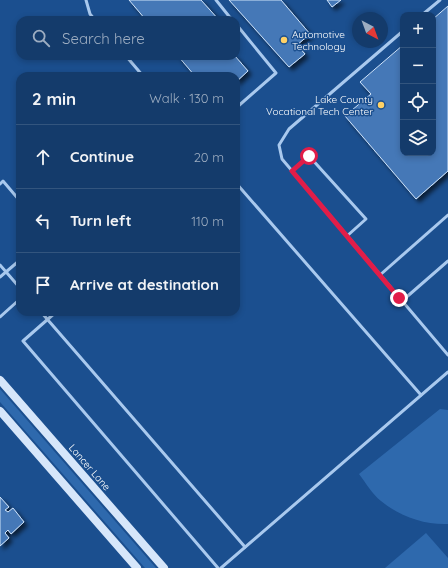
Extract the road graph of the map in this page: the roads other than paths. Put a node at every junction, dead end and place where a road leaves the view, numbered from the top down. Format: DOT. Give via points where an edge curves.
graph roads {
  1 [pos="86,0"];
  2 [pos="216,0"];
  3 [pos="440,0"];
  4 [pos="426,12"];
  5 [pos="92,16"];
  6 [pos="229,16"];
  7 [pos="240,29"];
  8 [pos="400,34"];
  9 [pos="129,60"];
  10 [pos="140,72"];
  11 [pos="240,104"];
  12 [pos="292,171"];
  13 [pos="0,184"];
  14 [pos="240,188"];
  15 [pos="16,196"];
  16 [pos="448,215"];
  17 [pos="347,236"];
  18 [pos="448,261"];
  19 [pos="16,263"];
  20 [pos="0,265"];
  21 [pos="6,272"];
  22 [pos="380,275"];
  23 [pos="0,277"];
  24 [pos="16,283"];
  25 [pos="402,301"];
  26 [pos="16,303"];
  27 [pos="44,316"];
  28 [pos="52,316"];
  29 [pos="0,317"];
  30 [pos="47,320"];
  31 [pos="448,355"];
  32 [pos="448,372"];
  33 [pos="0,380"];
  34 [pos="421,395"];
  35 [pos="0,411"];
  36 [pos="245,547"];
  37 [pos="137,568"];
  38 [pos="164,568"];
  39 [pos="219,568"];
  1 -- 5 [label="lane"];
  2 -- 6 [label="lane"];
  3 -- 4 [label="lane"];
  7 -- 11 [label="lane" via="276,73"];
  8 -- 12 [label="lane" via="289,128 279,145 282,159"];
  9 -- 10 [label="lane"];
  12 -- 17 [label="lane"];
  12 -- 17 [label="lane" via="309,156 366,220"];
  13 -- 15 [label="lane" via="3,181"];
  14 -- 34 [label="lane"];
  16 -- 22 [label="lane"];
  17 -- 22 [label="lane"];
  18 -- 25 [label="lane"];
  19 -- 21 [label="lane"];
  20 -- 21 [label="lane"];
  21 -- 23 [label="lane"];
  21 -- 24 [label="lane"];
  22 -- 25 [label="lane"];
  25 -- 31 [label="lane"];
  26 -- 29 [label="lane"];
  27 -- 30 [label="lane"];
  28 -- 30 [label="lane"];
  30 -- 36 [label="lane"];
  30 -- 39 [label="lane" via="23,341"];
  32 -- 34 [label="lane"];
  33 -- 38 [label="street, Lancer Lane"];
  34 -- 36 [label="lane"];
  35 -- 37 [label="street"];
  36 -- 39 [label="lane"];
}
